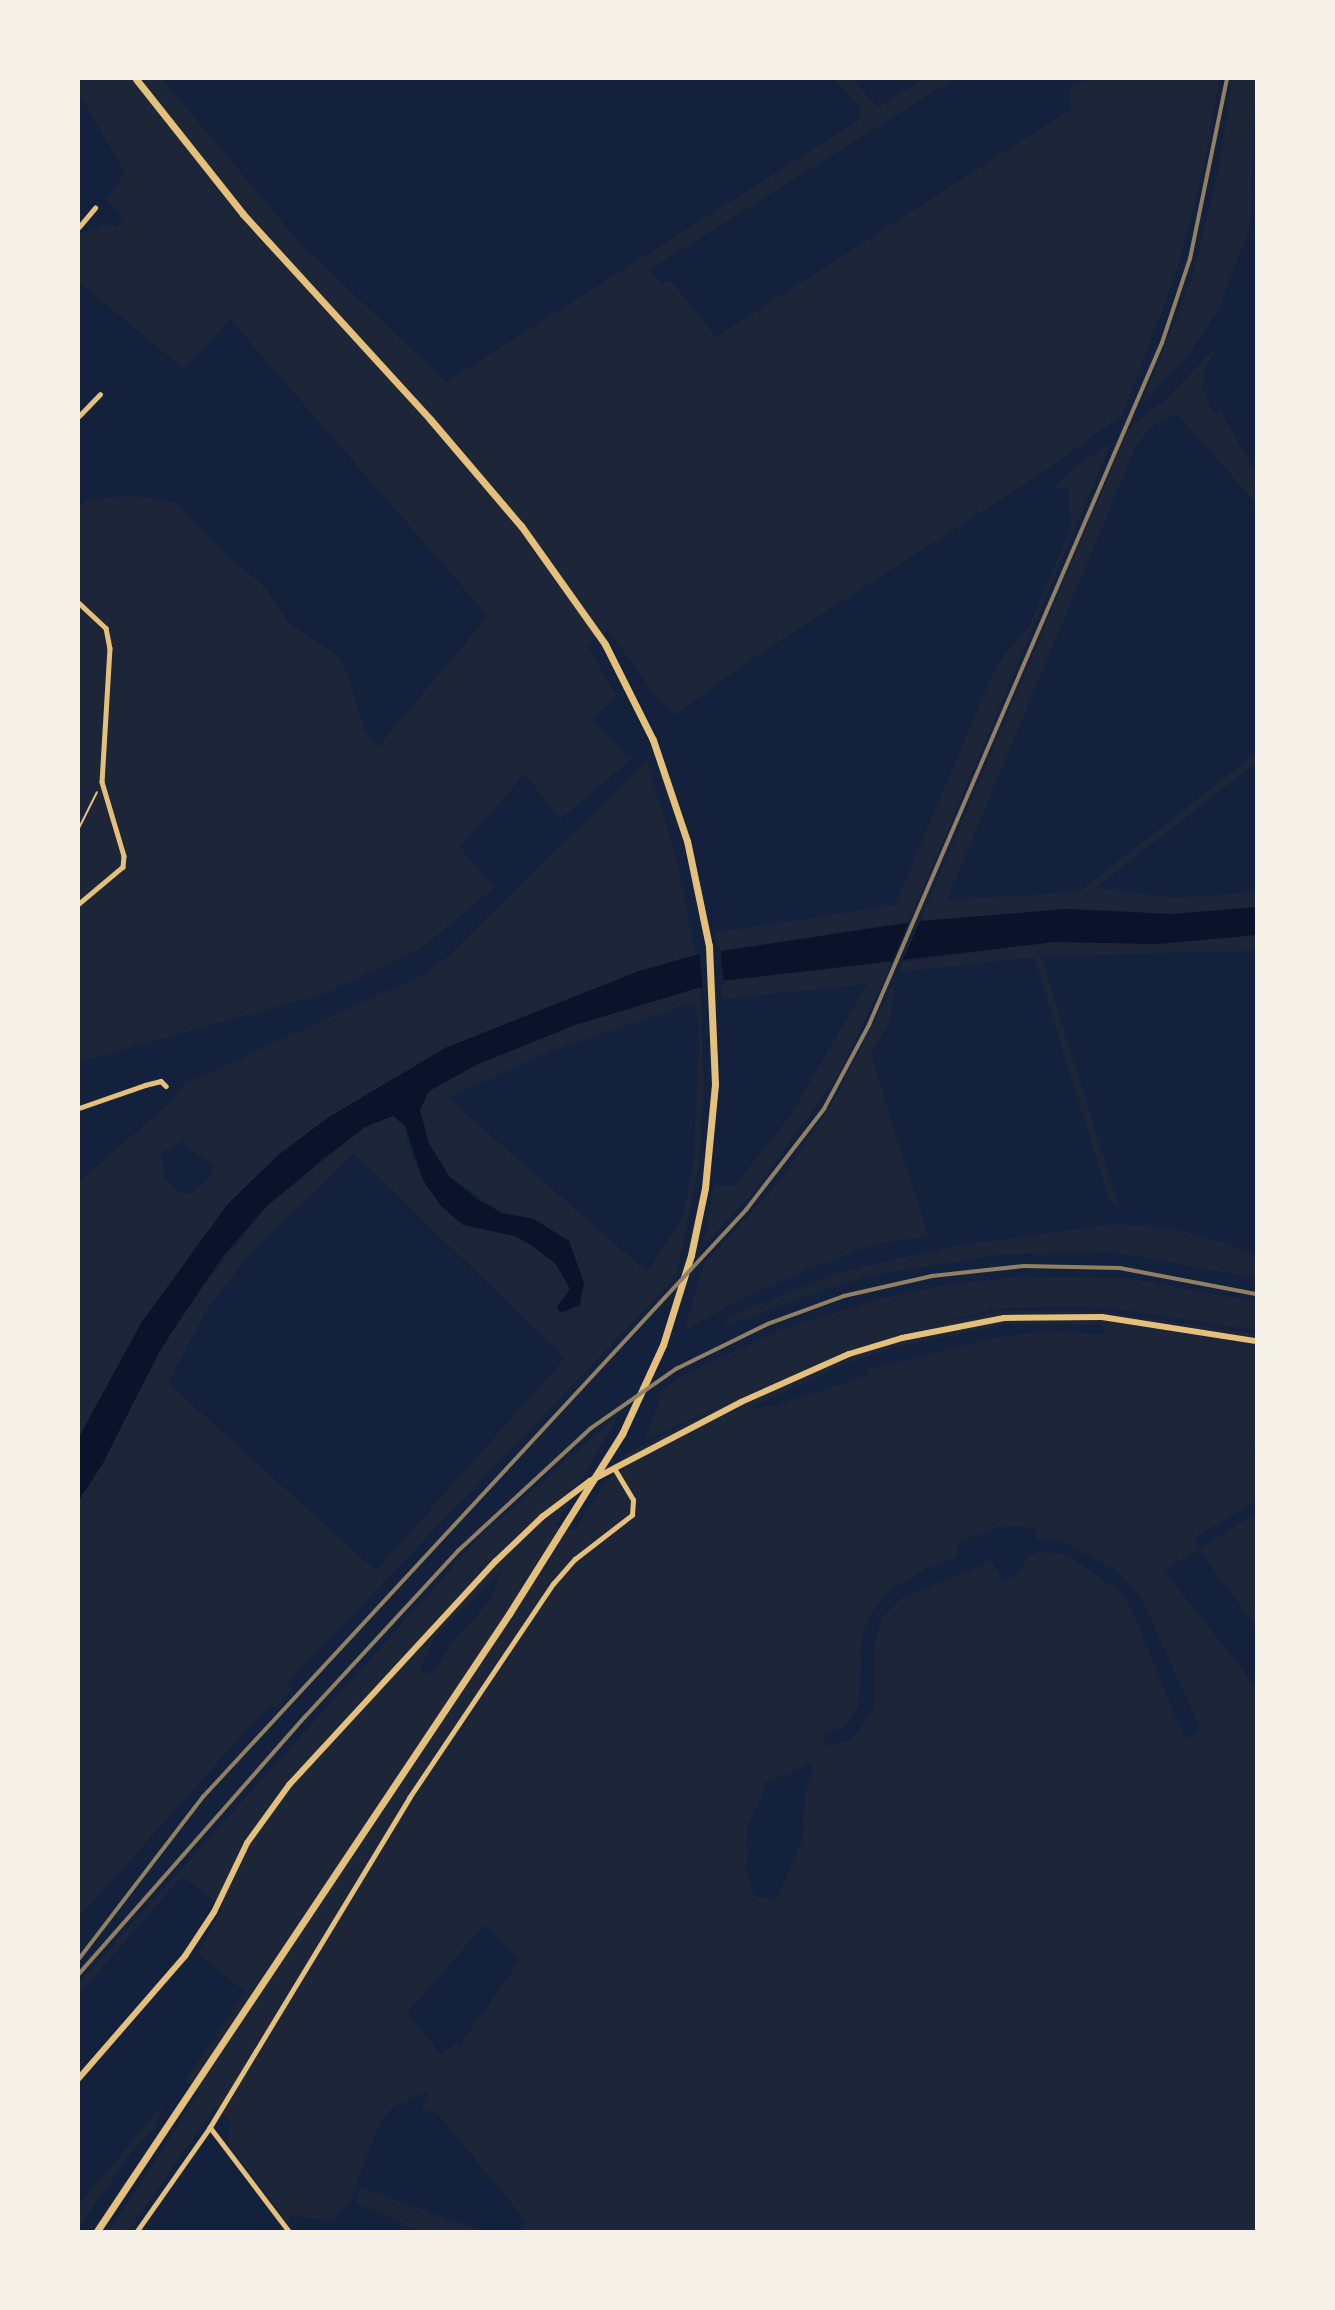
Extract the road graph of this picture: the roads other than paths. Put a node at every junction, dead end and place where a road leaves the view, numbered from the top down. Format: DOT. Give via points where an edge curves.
graph roads {
  1 [pos="136,79"];
  2 [pos="95,208"];
  3 [pos="79,227"];
  4 [pos="100,394"];
  5 [pos="79,416"];
  6 [pos="79,603"];
  7 [pos="79,904"];
  8 [pos="166,1086"];
  9 [pos="79,1108"];
  10 [pos="1256,1341"];
  11 [pos="614,1467"];
  12 [pos="79,2078"];
  13 [pos="210,2127"];
  14 [pos="97,2231"];
  15 [pos="137,2231"];
  16 [pos="289,2231"];
  1 -- 14 [label="main road" via="243,214 521,526 605,644 661,762 696,876 714,1003 713,1119 696,1233 663,1345 622,1434 549,1552"];
  2 -- 3 [label="street"];
  4 -- 5 [label="street"];
  6 -- 7 [label="street" via="106,628 110,648 102,782 124,856 123,867"];
  8 -- 9 [label="street" via="161,1080 145,1084"];
  10 -- 11 [label="street" via="1102,1317 979,1322 849,1354 741,1402"];
  11 -- 12 [label="street" via="558,1503 496,1562 296,1778 237,1859 214,1912 186,1956"];
  11 -- 13 [label="street" via="634,1500 627,1524 575,1559 553,1584 409,1798"];
  13 -- 15 [label="street"];
  13 -- 16 [label="street"];
}
